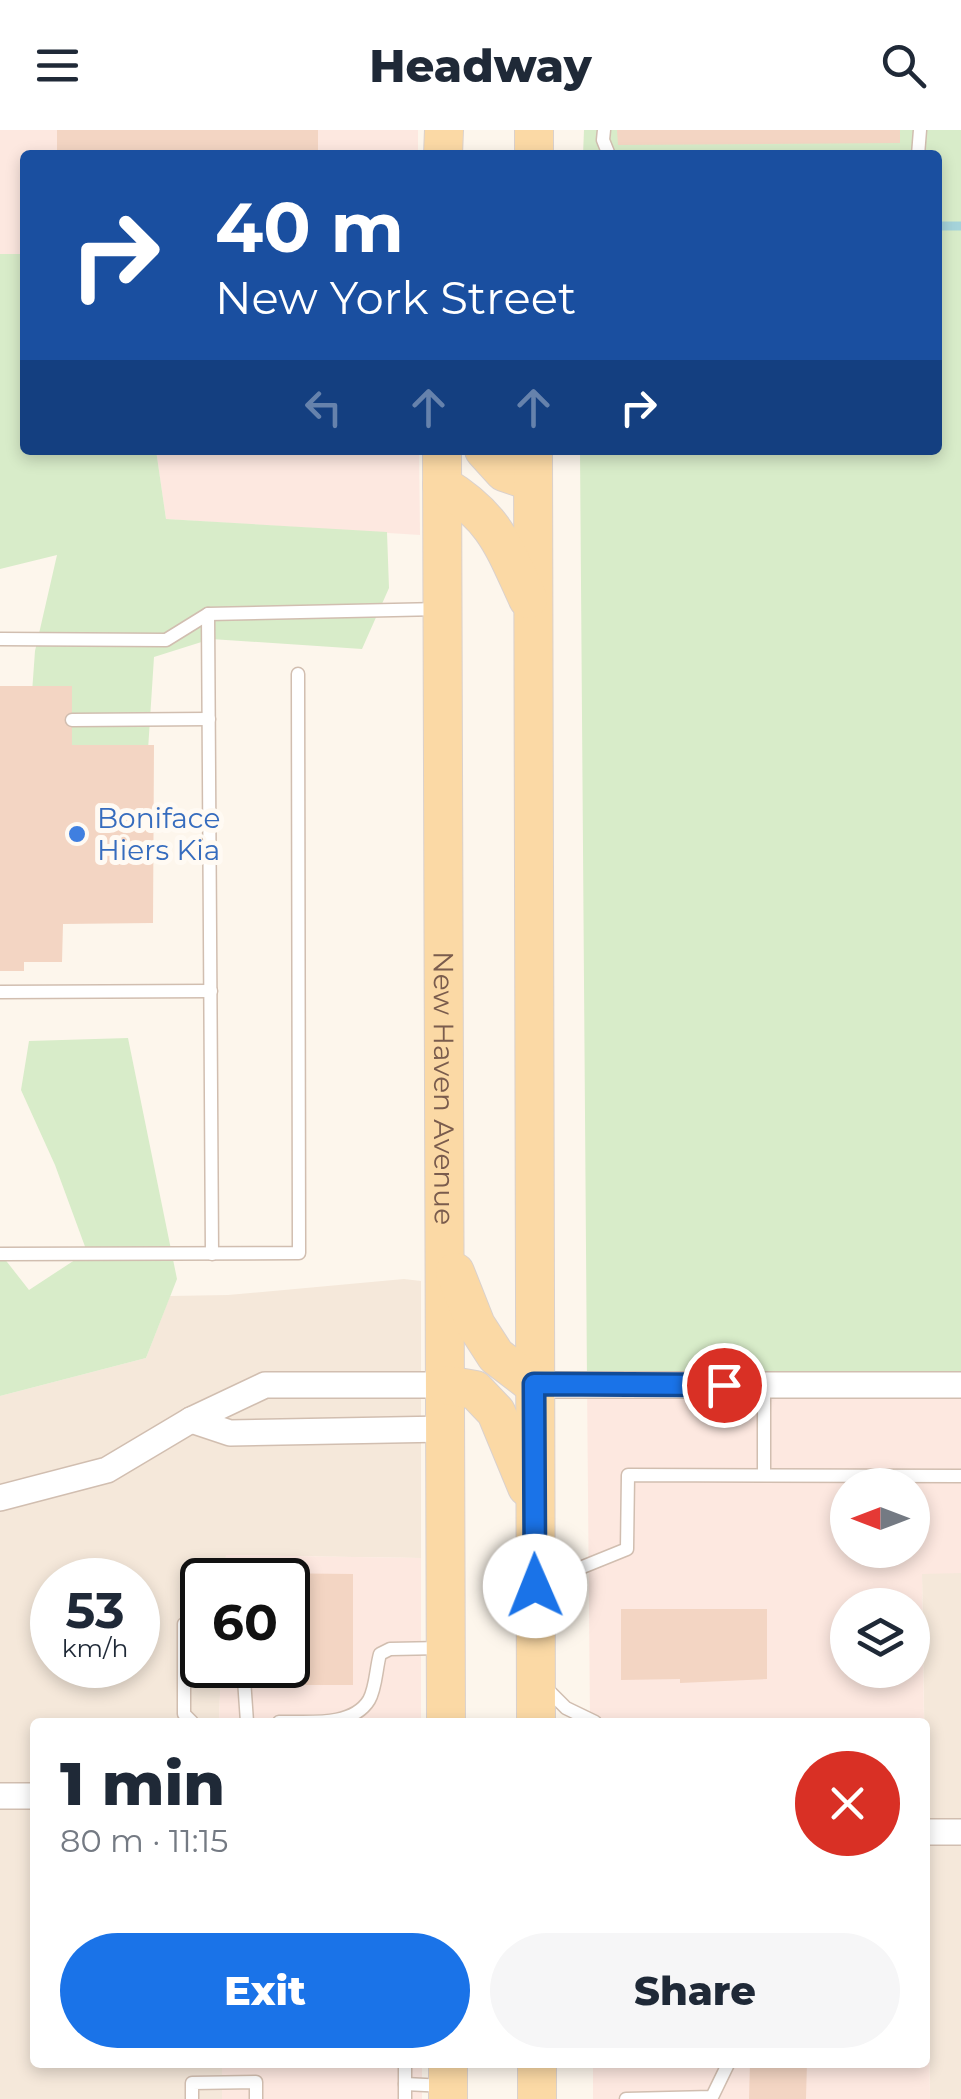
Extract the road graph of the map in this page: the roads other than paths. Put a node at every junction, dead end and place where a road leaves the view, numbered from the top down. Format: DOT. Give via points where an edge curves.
graph roads {
  1 [pos="489,455"];
  2 [pos="533,466"];
  3 [pos="442,467"];
  4 [pos="532,606"];
  5 [pos="442,610"];
  6 [pos="208,614"];
  7 [pos="0,639"];
  8 [pos="298,674"];
  9 [pos="72,720"];
  10 [pos="209,720"];
  11 [pos="211,991"];
  12 [pos="0,992"];
  13 [pos="446,1252"];
  14 [pos="0,1254"];
  15 [pos="212,1254"];
  16 [pos="534,1384"];
  17 [pos="764,1385"];
  18 [pos="961,1385"];
  19 [pos="446,1386"];
  20 [pos="190,1420"];
  21 [pos="445,1429"];
  22 [pos="764,1476"];
  23 [pos="961,1476"];
  24 [pos="0,1498"];
  25 [pos="534,1504"];
  26 [pos="535,1586"];
  27 [pos="446,1648"];
  28 [pos="536,1675"];
  29 [pos="183,1688"];
  30 [pos="245,1688"];
  31 [pos="188,1718"];
  32 [pos="247,1718"];
  33 [pos="344,1718"];
  34 [pos="446,1718"];
  35 [pos="536,1718"];
  36 [pos="587,1718"];
  37 [pos="0,1796"];
  38 [pos="30,1796"];
  39 [pos="930,1832"];
  40 [pos="961,1832"];
  41 [pos="537,2068"];
  42 [pos="726,2068"];
  43 [pos="448,2082"];
  44 [pos="405,2092"];
  45 [pos="192,2099"];
  46 [pos="256,2099"];
  47 [pos="537,2099"];
  48 [pos="626,2099"];
  1 -- 2 [label="main road" via="504,472"];
  2 -- 4 [label="main road"];
  3 -- 4 [label="main road" via="494,528"];
  3 -- 5 [label="main road, New Haven Avenue"];
  4 -- 16 [label="main road"];
  5 -- 6 [label="lane"];
  5 -- 13 [label="main road, New Haven Avenue"];
  6 -- 7 [label="lane" via="166,640"];
  6 -- 10 [label="lane"];
  8 -- 15 [label="lane" via="299,1253"];
  9 -- 10 [label="lane"];
  10 -- 11 [label="lane"];
  11 -- 12 [label="lane"];
  11 -- 15 [label="lane"];
  13 -- 16 [label="main road" via="486,1341"];
  13 -- 19 [label="main road, New Haven Avenue"];
  14 -- 15 [label="lane"];
  16 -- 17 [label="street"];
  16 -- 25 [label="main road"];
  17 -- 18 [label="street"];
  17 -- 22 [label="lane"];
  19 -- 20 [label="street" via="266,1386"];
  19 -- 21 [label="main road, New Haven Avenue"];
  19 -- 25 [label="main road" via="475,1390 496,1412"];
  20 -- 21 [label="street" via="230,1433"];
  20 -- 24 [label="street" via="107,1470"];
  21 -- 27 [label="main road, New Haven Avenue"];
  22 -- 23 [label="lane"];
  22 -- 26 [label="lane" via="628,1475 627,1549"];
  25 -- 26 [label="main road"];
  26 -- 28 [label="main road"];
  27 -- 33 [label="lane" via="380,1654 370,1699"];
  27 -- 34 [label="main road, New Haven Avenue"];
  28 -- 35 [label="main road"];
  28 -- 36 [label="lane" via="566,1708"];
  29 -- 31 [label="lane"];
  30 -- 32 [label="lane"];
  37 -- 38 [label="street"];
  39 -- 40 [label="street"];
  41 -- 47 [label="main road"];
  42 -- 48 [label="lane" via="712,2098"];
  43 -- 44 [label="lane"];
  45 -- 46 [label="lane" via="192,2083 256,2082"];
}
